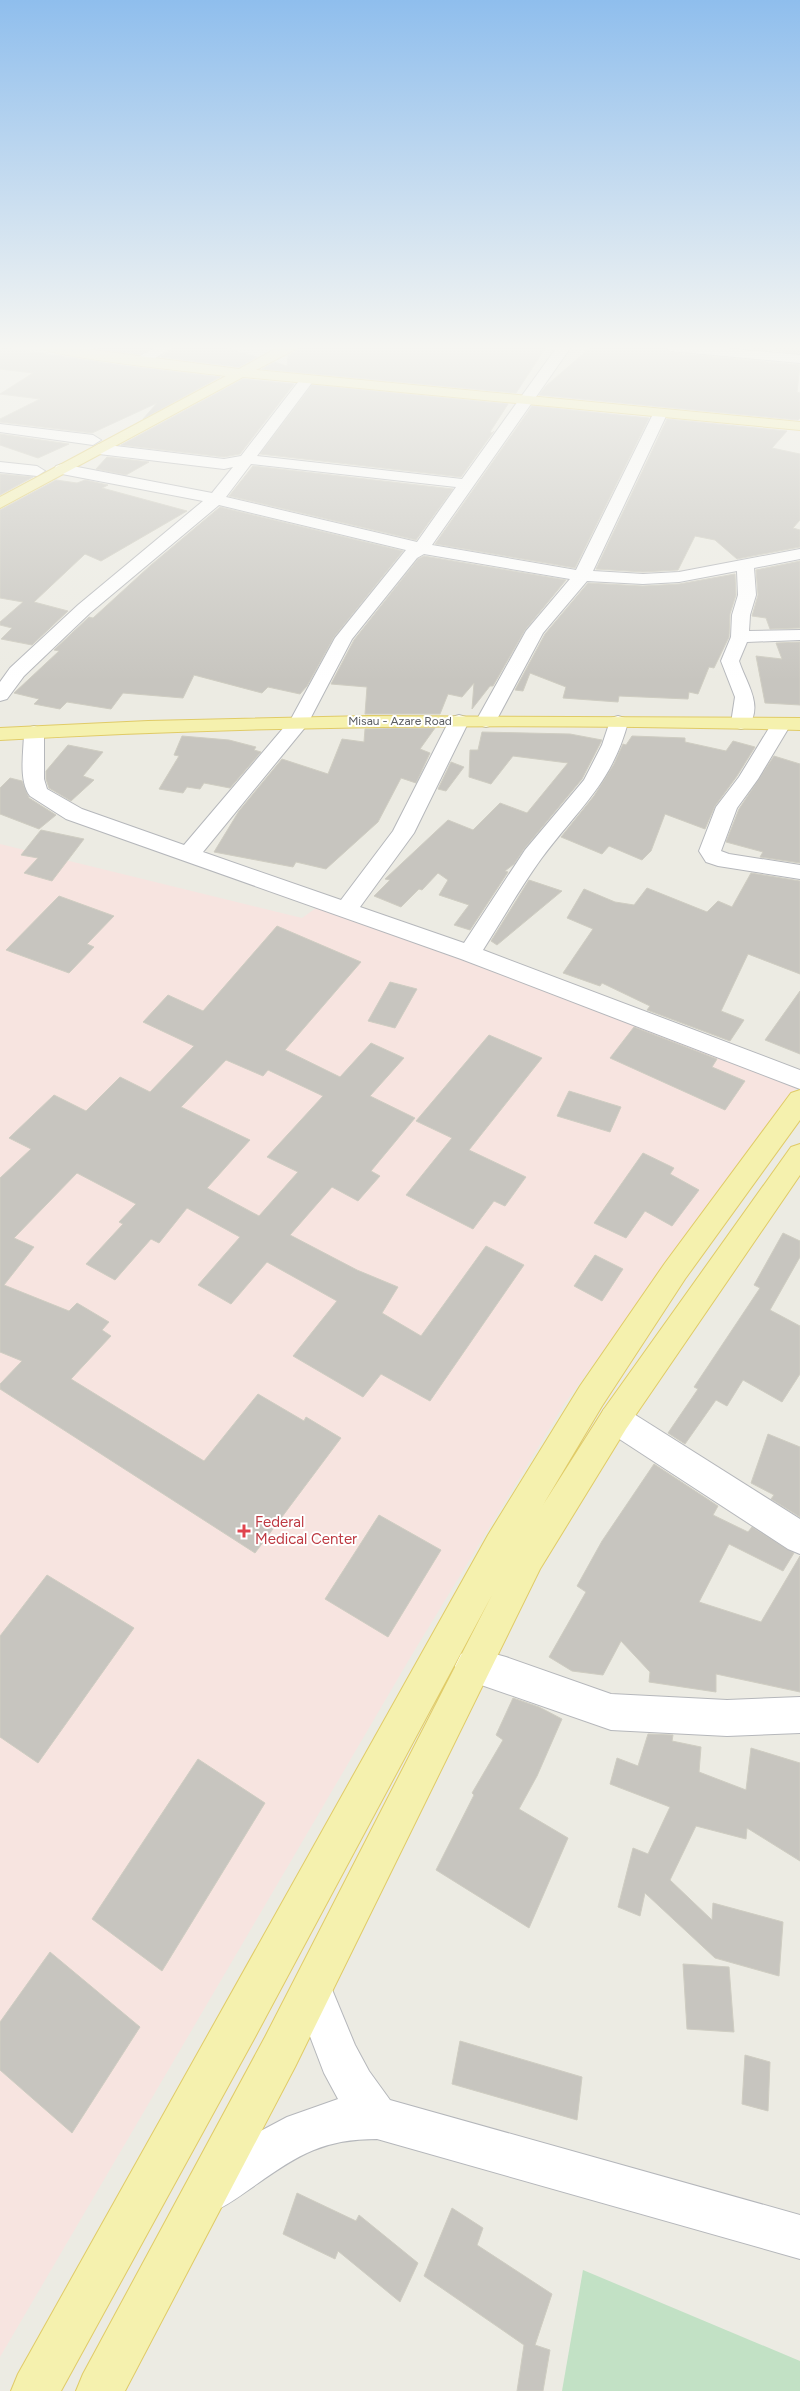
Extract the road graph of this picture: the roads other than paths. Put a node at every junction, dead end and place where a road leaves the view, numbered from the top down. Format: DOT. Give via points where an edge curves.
graph roads {
  1 [pos="65,459"];
  2 [pos="77,459"];
  3 [pos="187,459"];
  4 [pos="247,459"];
  5 [pos="485,459"];
  6 [pos="639,459"];
  7 [pos="0,467"];
  8 [pos="62,469"];
  9 [pos="36,471"];
  10 [pos="467,484"];
  11 [pos="0,492"];
  12 [pos="216,499"];
  13 [pos="0,503"];
  14 [pos="421,548"];
  15 [pos="800,554"];
  16 [pos="745,565"];
  17 [pos="582,576"];
  18 [pos="800,635"];
  19 [pos="740,637"];
  20 [pos="0,695"];
  21 [pos="486,720"];
  22 [pos="300,721"];
  23 [pos="459,721"];
  24 [pos="618,722"];
  25 [pos="741,723"];
  26 [pos="791,724"];
  27 [pos="34,732"];
  28 [pos="0,734"];
  29 [pos="188,855"];
  30 [pos="800,872"];
  31 [pos="347,908"];
  32 [pos="470,953"];
  33 [pos="800,1080"];
  34 [pos="800,1100"];
  35 [pos="800,1154"];
  36 [pos="615,1419"];
  37 [pos="800,1538"];
  38 [pos="473,1666"];
  39 [pos="800,1715"];
  40 [pos="312,1989"];
  41 [pos="377,2118"];
  42 [pos="204,2196"];
  43 [pos="800,2237"];
  44 [pos="35,2391"];
  45 [pos="100,2391"];
  1 -- 9 [label="main road"];
  2 -- 8 [label="main road"];
  3 -- 4 [label="street" via="224,464"];
  4 -- 10 [label="street"];
  4 -- 12 [label="street"];
  5 -- 10 [label="street"];
  6 -- 17 [label="street"];
  7 -- 9 [label="street"];
  8 -- 12 [label="street"];
  8 -- 13 [label="main road"];
  9 -- 11 [label="main road"];
  10 -- 14 [label="street"];
  12 -- 14 [label="street"];
  12 -- 20 [label="street" via="84,609 17,672"];
  14 -- 17 [label="street"];
  14 -- 22 [label="street" via="411,554 344,638"];
  15 -- 16 [label="street"];
  16 -- 17 [label="street" via="679,577"];
  16 -- 19 [label="street" via="748,586 740,616"];
  17 -- 21 [label="street" via="536,631"];
  18 -- 19 [label="street"];
  19 -- 25 [label="street" via="730,660 746,696"];
  21 -- 23 [label="main road, Misau - Azare Road"];
  21 -- 24 [label="main road, Misau - Azare Road"];
  22 -- 23 [label="main road, Misau - Azare Road"];
  22 -- 27 [label="main road, Misau - Azare Road"];
  22 -- 29 [label="street"];
  23 -- 31 [label="street" via="403,833"];
  24 -- 25 [label="main road, Misau - Azare Road"];
  24 -- 32 [label="street" via="612,745 593,782 533,855"];
  25 -- 26 [label="main road, Misau - Azare Road"];
  26 -- 30 [label="street" via="728,807 710,851 714,857 726,861"];
  27 -- 28 [label="main road, Misau - Azare Road"];
  27 -- 29 [label="street" via="37,792 74,814"];
  29 -- 31 [label="street"];
  31 -- 32 [label="street"];
  32 -- 33 [label="street"];
  34 -- 44 [label="main road" via="675,1271 596,1388 500,1546"];
  35 -- 36 [label="main road"];
  36 -- 37 [label="street"];
  36 -- 38 [label="main road" via="528,1558"];
  38 -- 39 [label="street" via="611,1712 727,1718"];
  38 -- 40 [label="main road"];
  40 -- 41 [label="street" via="339,2058"];
  40 -- 42 [label="main road"];
  41 -- 42 [label="street" via="336,2120 307,2130 256,2158"];
  41 -- 43 [label="street"];
  42 -- 45 [label="main road"];
}
